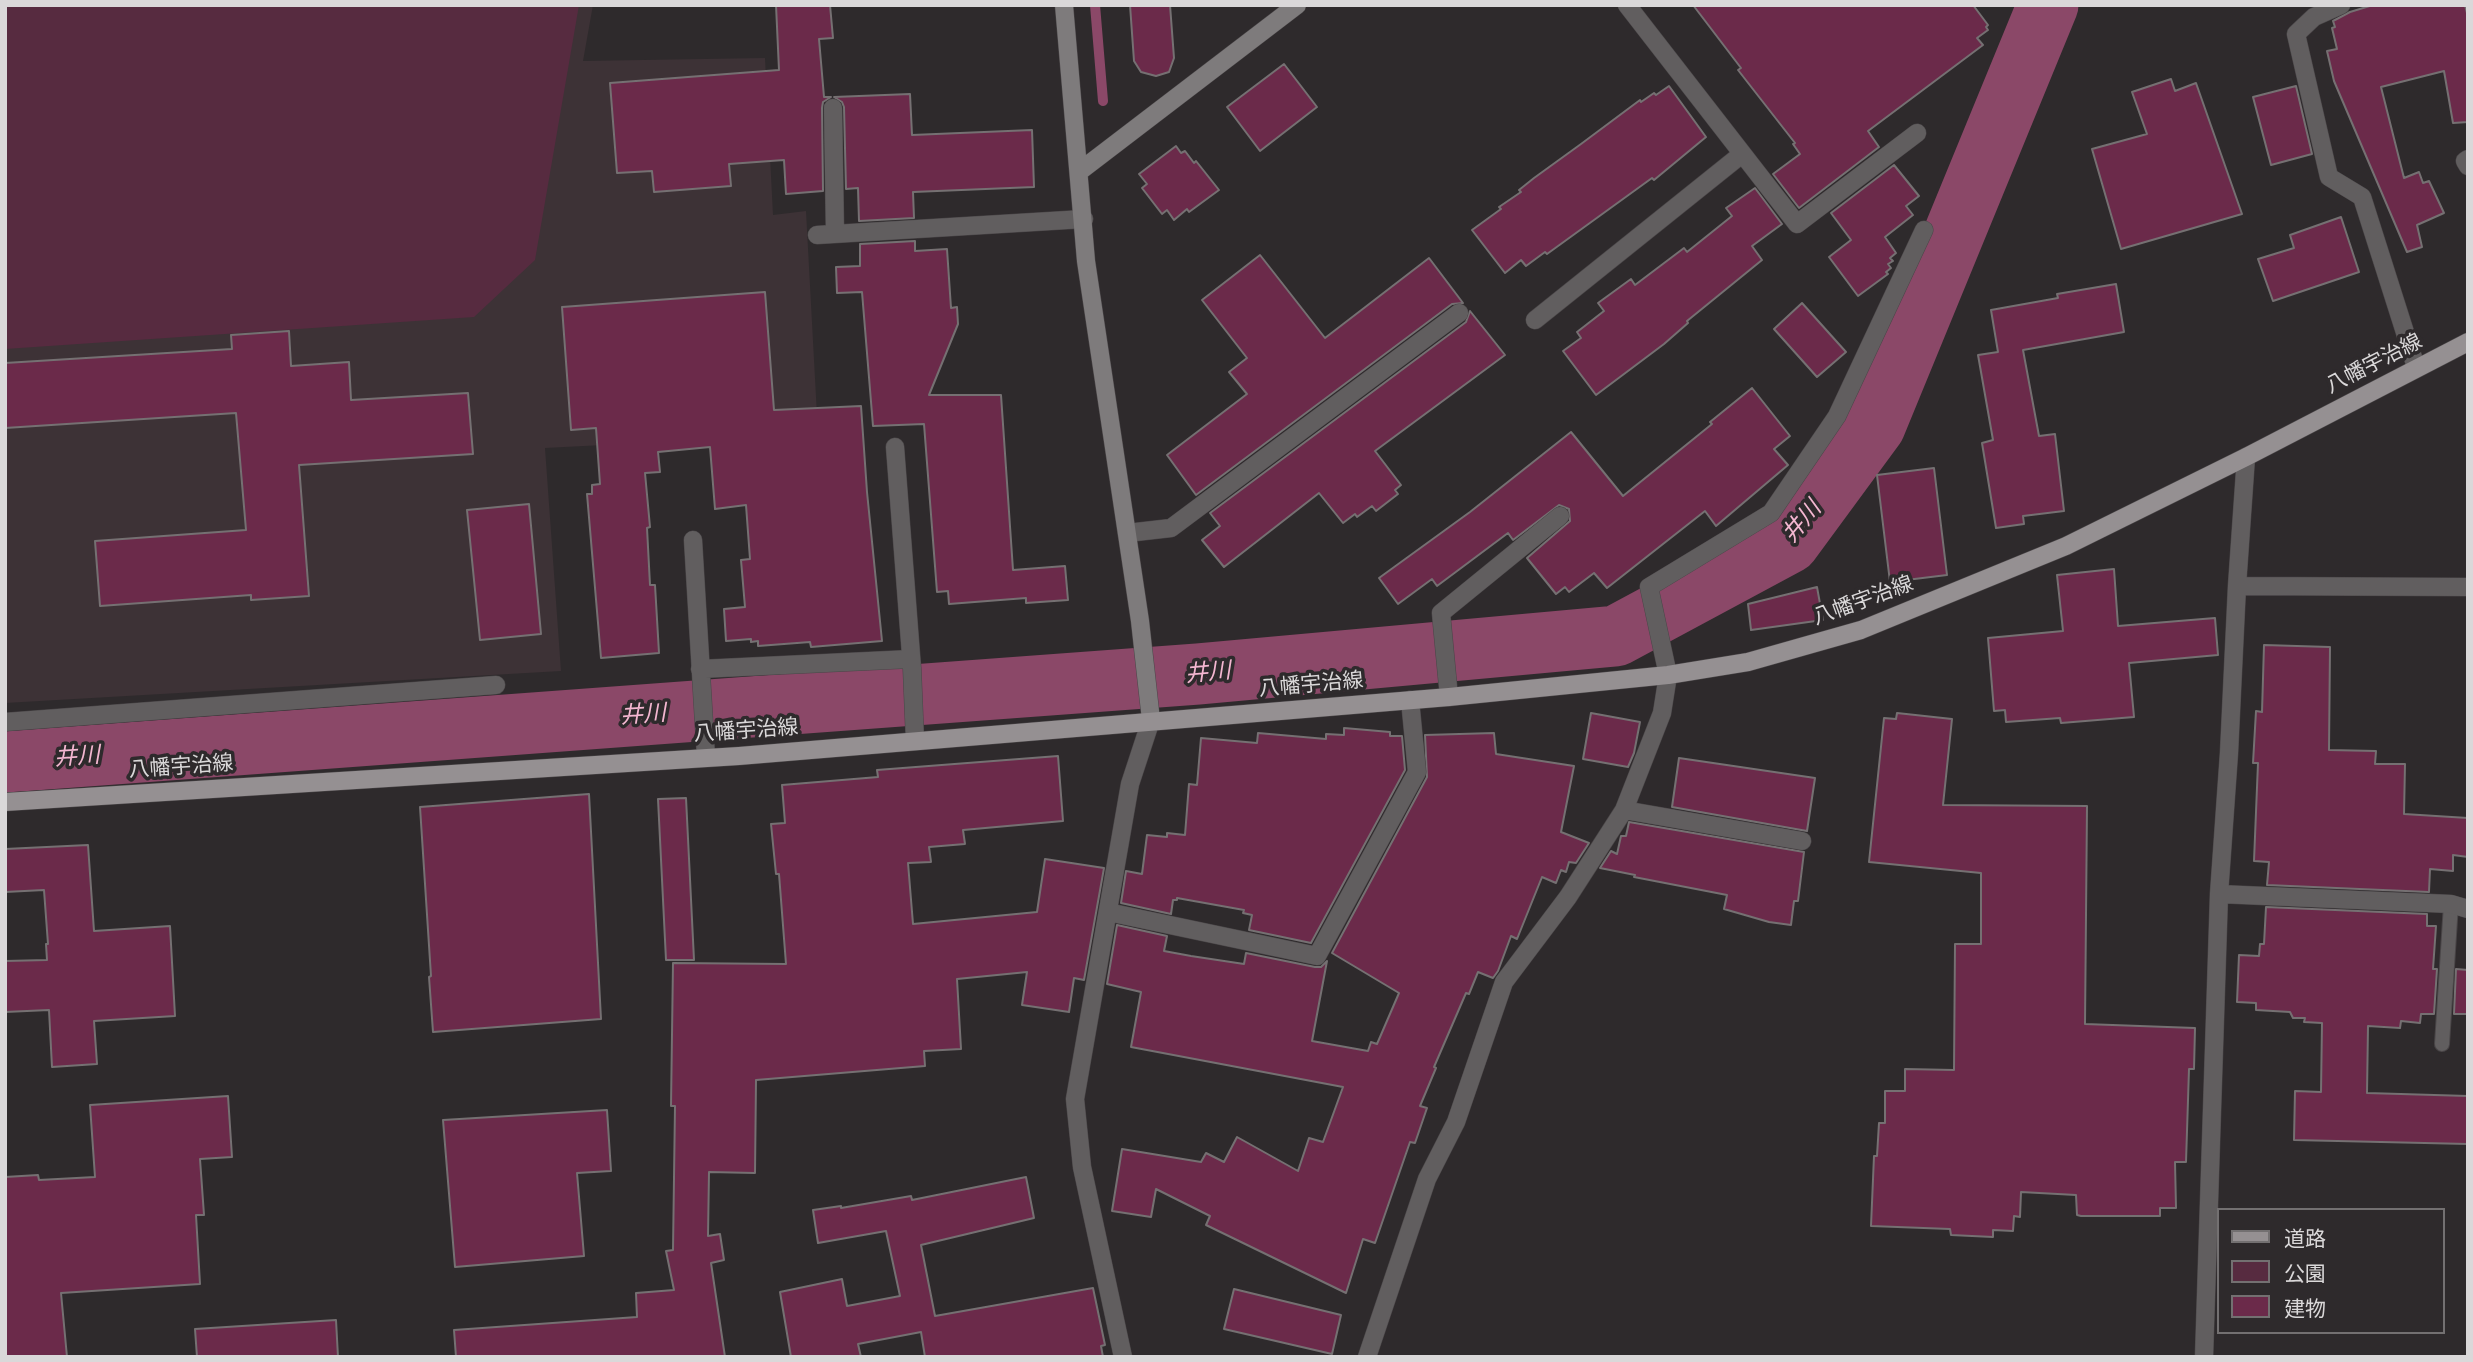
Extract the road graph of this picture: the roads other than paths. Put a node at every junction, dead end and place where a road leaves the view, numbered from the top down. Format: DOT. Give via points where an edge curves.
graph roads {
  1 [pos="1064,5"];
  2 [pos="1297,5"];
  3 [pos="1627,5"];
  4 [pos="2341,5"];
  5 [pos="2313,11"];
  6 [pos="833,108"];
  7 [pos="1917,133"];
  8 [pos="1742,154"];
  9 [pos="2468,159"];
  10 [pos="2468,166"];
  11 [pos="1080,171"];
  12 [pos="1084,219"];
  13 [pos="1924,230"];
  14 [pos="1459,313"];
  15 [pos="1535,320"];
  16 [pos="2468,342"];
  17 [pos="2416,367"];
  18 [pos="895,447"];
  19 [pos="2246,457"];
  20 [pos="1560,516"];
  21 [pos="1127,533"];
  22 [pos="693,540"];
  23 [pos="2237,586"];
  24 [pos="2468,587"];
  25 [pos="911,664"];
  26 [pos="700,674"];
  27 [pos="1668,675"];
  28 [pos="495,685"];
  29 [pos="1448,697"];
  30 [pos="1410,700"];
  31 [pos="1151,719"];
  32 [pos="5,722"];
  33 [pos="915,741"];
  34 [pos="706,757"];
  35 [pos="5,802"];
  36 [pos="1624,810"];
  37 [pos="1802,841"];
  38 [pos="2218,894"];
  39 [pos="2459,906"];
  40 [pos="1108,912"];
  41 [pos="2442,1044"];
  42 [pos="1123,1357"];
  43 [pos="1367,1357"];
  44 [pos="2204,1357"];
  1 -- 11 [label="street"];
  2 -- 11 [label="street"];
  3 -- 8 [label="street"];
  4 -- 5 [label="street"];
  5 -- 17 [label="street" via="2297,34 2329,177 2362,197"];
  6 -- 12 [label="street" via="826,234"];
  7 -- 8 [label="street" via="1797,224"];
  8 -- 15 [label="street"];
  9 -- 10 [label="street"];
  11 -- 12 [label="street"];
  12 -- 21 [label="street" via="1086,261"];
  13 -- 27 [label="street" via="1837,416 1771,513 1649,587"];
  14 -- 21 [label="street" via="1171,528"];
  16 -- 17 [label="main road, 八幡宇治線"];
  17 -- 19 [label="main road, 八幡宇治線"];
  18 -- 25 [label="street"];
  19 -- 23 [label="street"];
  19 -- 27 [label="main road, 八幡宇治線" via="2066,546 1861,630 1748,662"];
  20 -- 29 [label="street" via="1441,613"];
  21 -- 31 [label="street"];
  22 -- 26 [label="street"];
  23 -- 24 [label="street"];
  23 -- 38 [label="street"];
  25 -- 26 [label="street"];
  25 -- 33 [label="street"];
  26 -- 34 [label="street"];
  27 -- 29 [label="main road, 八幡宇治線"];
  27 -- 36 [label="street" via="1662,713"];
  28 -- 32 [label="street"];
  29 -- 30 [label="main road, 八幡宇治線"];
  30 -- 31 [label="main road, 八幡宇治線"];
  30 -- 40 [label="street" via="1417,772 1317,956"];
  31 -- 33 [label="main road, 八幡宇治線"];
  31 -- 40 [label="street" via="1130,784"];
  33 -- 34 [label="main road, 八幡宇治線"];
  34 -- 35 [label="main road, 八幡宇治線"];
  36 -- 37 [label="street"];
  36 -- 43 [label="street" via="1568,897 1504,982 1456,1122 1427,1179"];
  38 -- 39 [label="street"];
  38 -- 44 [label="street"];
  39 -- 41 [label="lane"];
  40 -- 42 [label="street" via="1075,1099 1082,1167"];
}
